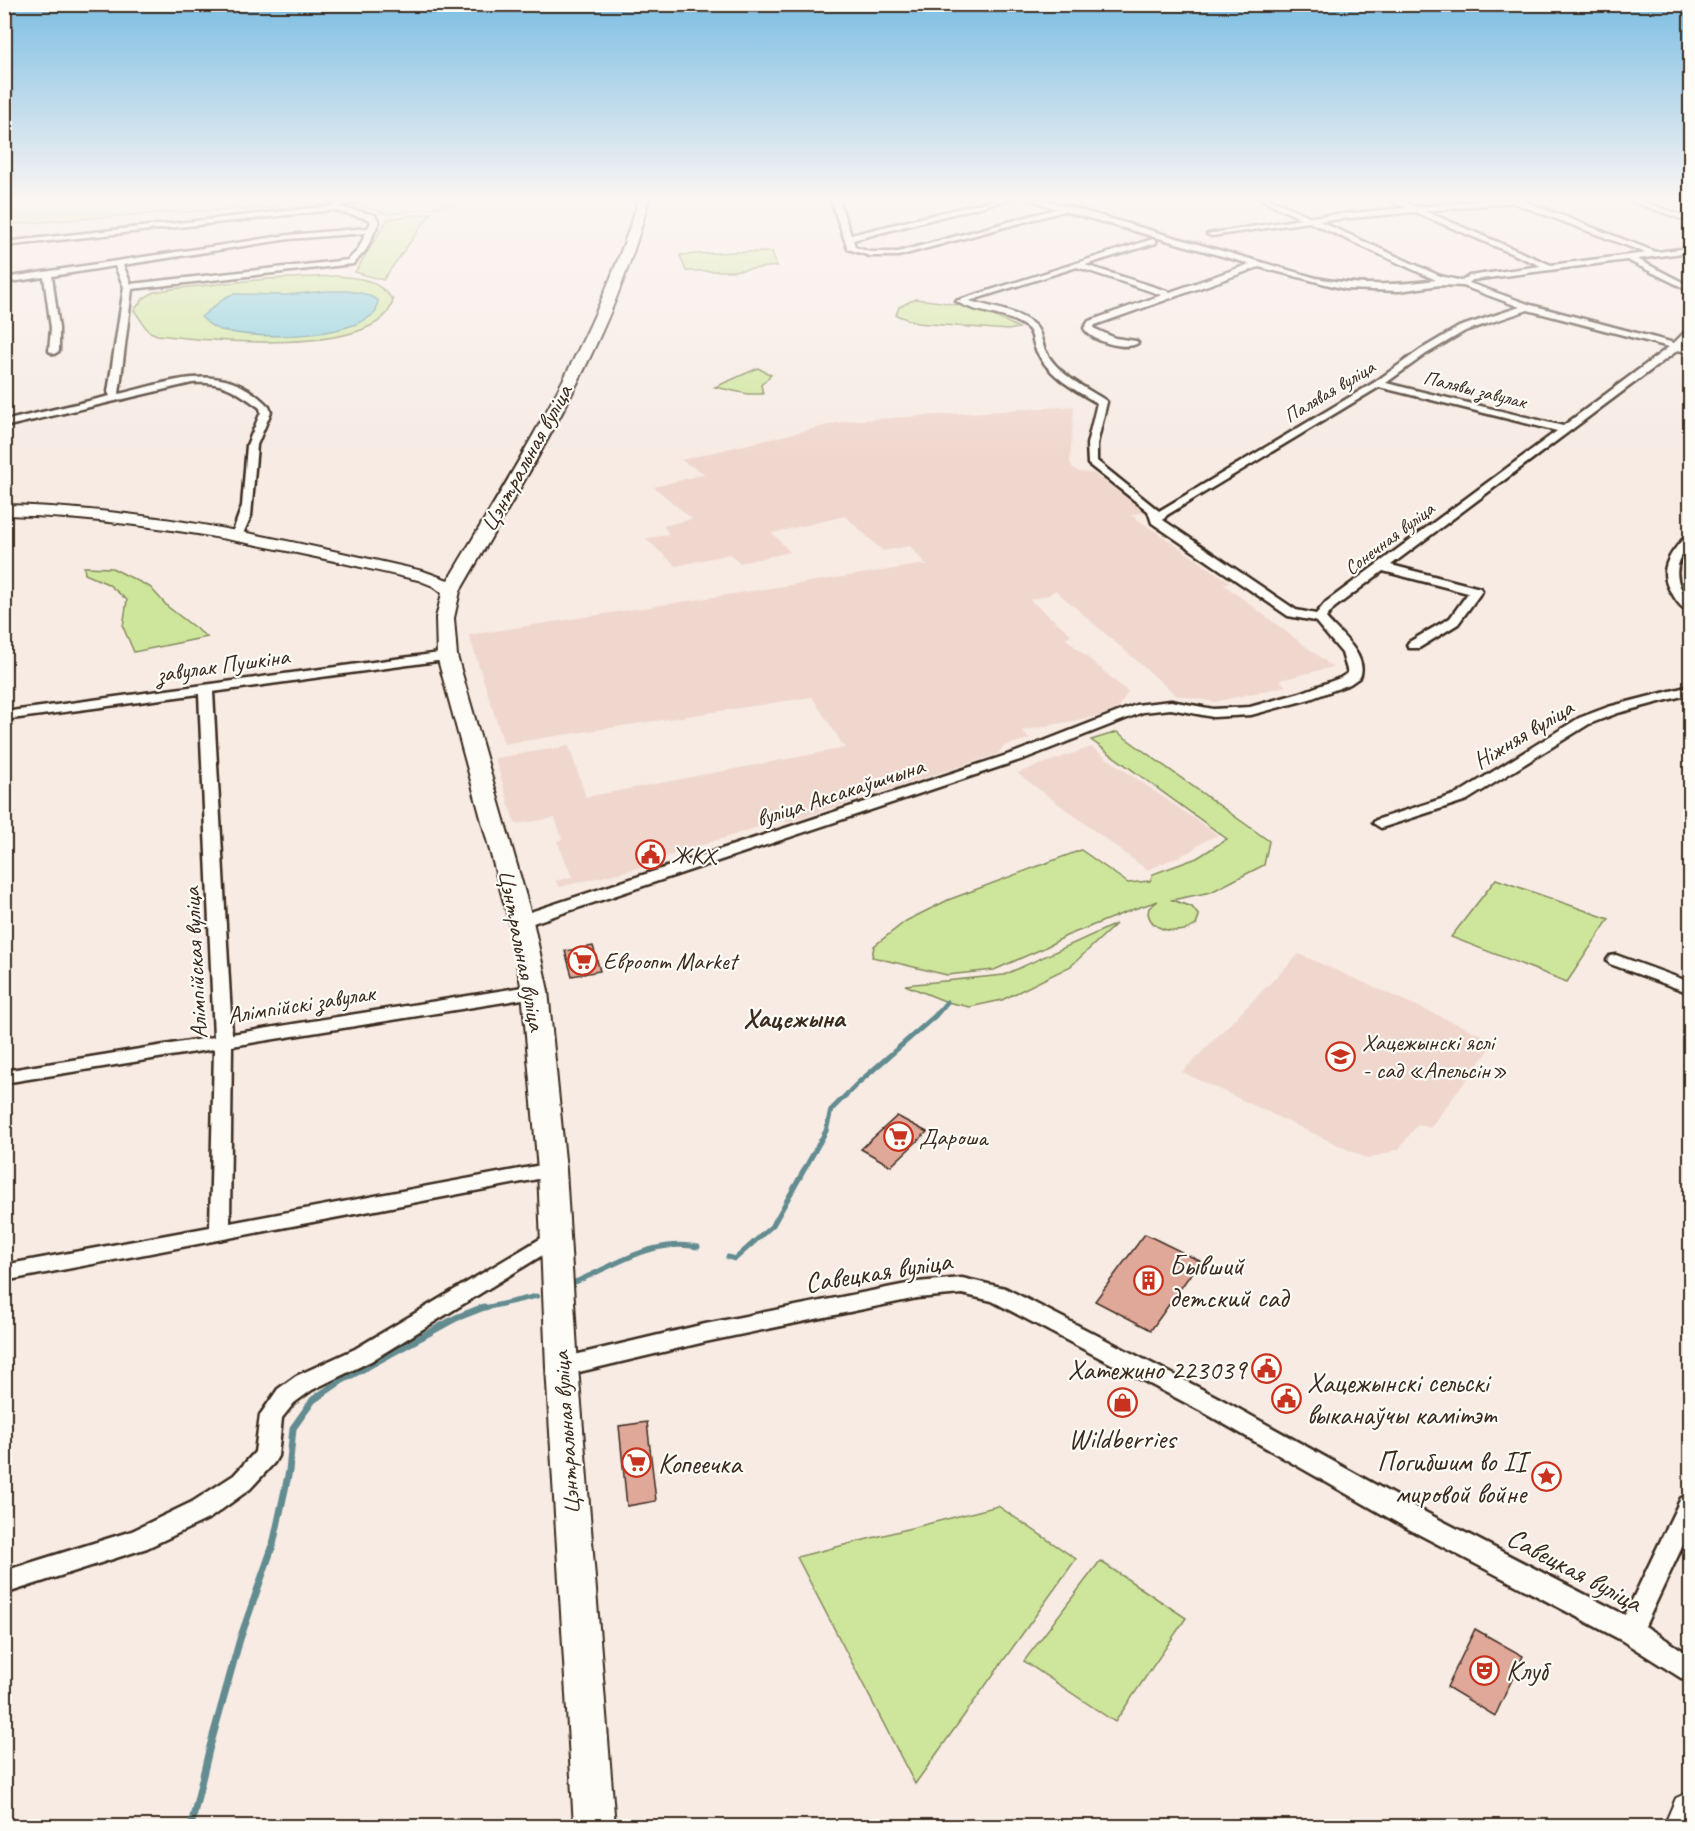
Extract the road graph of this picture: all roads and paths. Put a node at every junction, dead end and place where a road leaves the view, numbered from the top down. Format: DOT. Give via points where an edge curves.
graph roads {
  1 [pos="49,283"];
  2 [pos="127,283"];
  3 [pos="160,283"];
  4 [pos="617,283"];
  5 [pos="1016,283"];
  6 [pos="1134,283"];
  7 [pos="1202,283"];
  8 [pos="1335,283"];
  9 [pos="1430,283"];
  10 [pos="1457,283"];
  11 [pos="1464,284"];
  12 [pos="128,287"];
  13 [pos="1169,295"];
  14 [pos="1528,307"];
  15 [pos="1690,332"];
  16 [pos="1133,343"];
  17 [pos="1675,347"];
  18 [pos="1690,350"];
  19 [pos="54,351"];
  20 [pos="1378,384"];
  21 [pos="116,398"];
  22 [pos="4,424"];
  23 [pos="1563,429"];
  24 [pos="4,510"];
  25 [pos="1156,521"];
  26 [pos="238,534"];
  27 [pos="1690,538"];
  28 [pos="1383,567"];
  29 [pos="451,591"];
  30 [pos="1690,608"];
  31 [pos="1320,618"];
  32 [pos="1414,645"];
  33 [pos="447,656"];
  34 [pos="206,690"];
  35 [pos="1690,690"];
  36 [pos="4,716"];
  37 [pos="1381,823"];
  38 [pos="521,921"];
  39 [pos="1616,960"];
  40 [pos="1690,988"];
  41 [pos="535,991"];
  42 [pos="223,1041"];
  43 [pos="4,1077"];
  44 [pos="552,1170"];
  45 [pos="220,1233"];
  46 [pos="555,1238"];
  47 [pos="4,1273"];
  48 [pos="562,1367"];
  49 [pos="1690,1505"];
  50 [pos="4,1582"];
  51 [pos="1630,1631"];
  52 [pos="1690,1669"];
  53 [pos="1690,1812"];
  54 [pos="594,1827"];
  55 [pos="1684,1827"];
  1 -- 19 [label="street"];
  2 -- 12 [label="street"];
  3 -- 12 [label="street"];
  4 -- 29 [label="street, Цэнтральная вуліца" via="584,355"];
  5 -- 25 [label="street" via="960,300 1029,325 1035,330 1041,352 1064,379 1102,402 1092,462 1153,510"];
  6 -- 13 [label="street"];
  7 -- 13 [label="street"];
  8 -- 9 [label="street" via="1399,288"];
  10 -- 11 [label="street"];
  11 -- 14 [label="street"];
  12 -- 21 [label="street" via="113,392"];
  13 -- 16 [label="street" via="1092,323 1088,328 1113,342"];
  14 -- 17 [label="street"];
  14 -- 20 [label="street, Палявая вуліца" via="1462,329"];
  15 -- 17 [label="street, Сонечная вуліца"];
  17 -- 18 [label="street"];
  17 -- 23 [label="street, Сонечная вуліца"];
  20 -- 23 [label="street, Палявы завулак"];
  20 -- 25 [label="street, Палявая вуліца" via="1163,513"];
  21 -- 22 [label="street"];
  21 -- 26 [label="street" via="209,378 236,385 264,407 266,411 250,457 244,522"];
  23 -- 28 [label="street, Сонечная вуліца"];
  24 -- 26 [label="street" via="143,517"];
  25 -- 31 [label="street" via="1292,613"];
  26 -- 29 [label="street" via="423,576"];
  27 -- 30 [label="street" via="1675,553 1669,574 1674,592"];
  28 -- 31 [label="street, Сонечная вуліца" via="1330,605"];
  28 -- 32 [label="street" via="1476,591 1454,621"];
  29 -- 33 [label="street, Цэнтральная вуліца" via="445,618"];
  31 -- 38 [label="street, вуліца Аксакаўшчына" via="1356,666 1355,674 1345,681 1251,711 1213,714 1171,705 1141,708 1021,755"];
  33 -- 34 [label="street, завулак Пушкіна"];
  33 -- 38 [label="street, Цэнтральная вуліца"];
  34 -- 36 [label="street, завулак Пушкіна"];
  34 -- 42 [label="street, Алімпійская вуліца"];
  35 -- 37 [label="street, Ніжняя вуліца" via="1584,721 1462,797"];
  38 -- 41 [label="street, Цэнтральная вуліца"];
  39 -- 40 [label="street"];
  41 -- 42 [label="street, Алімпійскі завулак"];
  41 -- 44 [label="street, Цэнтральная вуліца"];
  42 -- 43 [label="street, Алімпійскі завулак"];
  42 -- 45 [label="street, Алімпійская вуліца"];
  44 -- 45 [label="street"];
  44 -- 46 [label="street, Цэнтральная вуліца"];
  45 -- 47 [label="street"];
  46 -- 48 [label="street, Цэнтральная вуліца"];
  46 -- 50 [label="street" via="286,1396 271,1415 266,1456 242,1482 201,1510 138,1540"];
  48 -- 51 [label="street, Савецкая вуліца" via="917,1290 962,1286 997,1294"];
  48 -- 54 [label="street, Цэнтральная вуліца"];
  49 -- 51 [label="street"];
  51 -- 52 [label="street, Савецкая вуліца"];
  53 -- 55 [label="street"];
}
